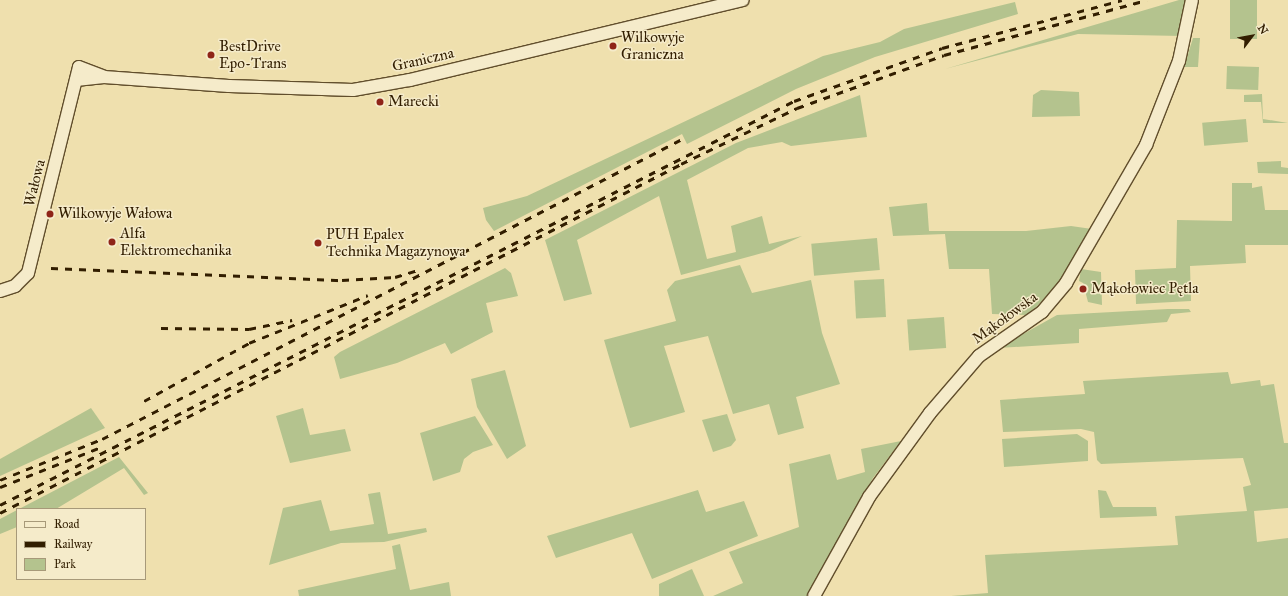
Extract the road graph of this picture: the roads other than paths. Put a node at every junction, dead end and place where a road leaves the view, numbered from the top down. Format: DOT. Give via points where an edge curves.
graph roads {
  1 [pos="742,0"];
  2 [pos="1192,0"];
  3 [pos="104,77"];
  4 [pos="76,80"];
  5 [pos="0,290"];
  6 [pos="814,596"];
  1 -- 3 [label="street, Graniczna" via="410,80 353,90 228,86"];
  2 -- 6 [label="street, Mąkołowska" via="1179,61 1146,145 1070,277 1042,312 979,356 908,440 869,497"];
  3 -- 4 [label="street"];
  3 -- 4 [label="street, Wałowa" via="79,67"];
  4 -- 5 [label="street, Wałowa" via="28,273 15,286"];
}
